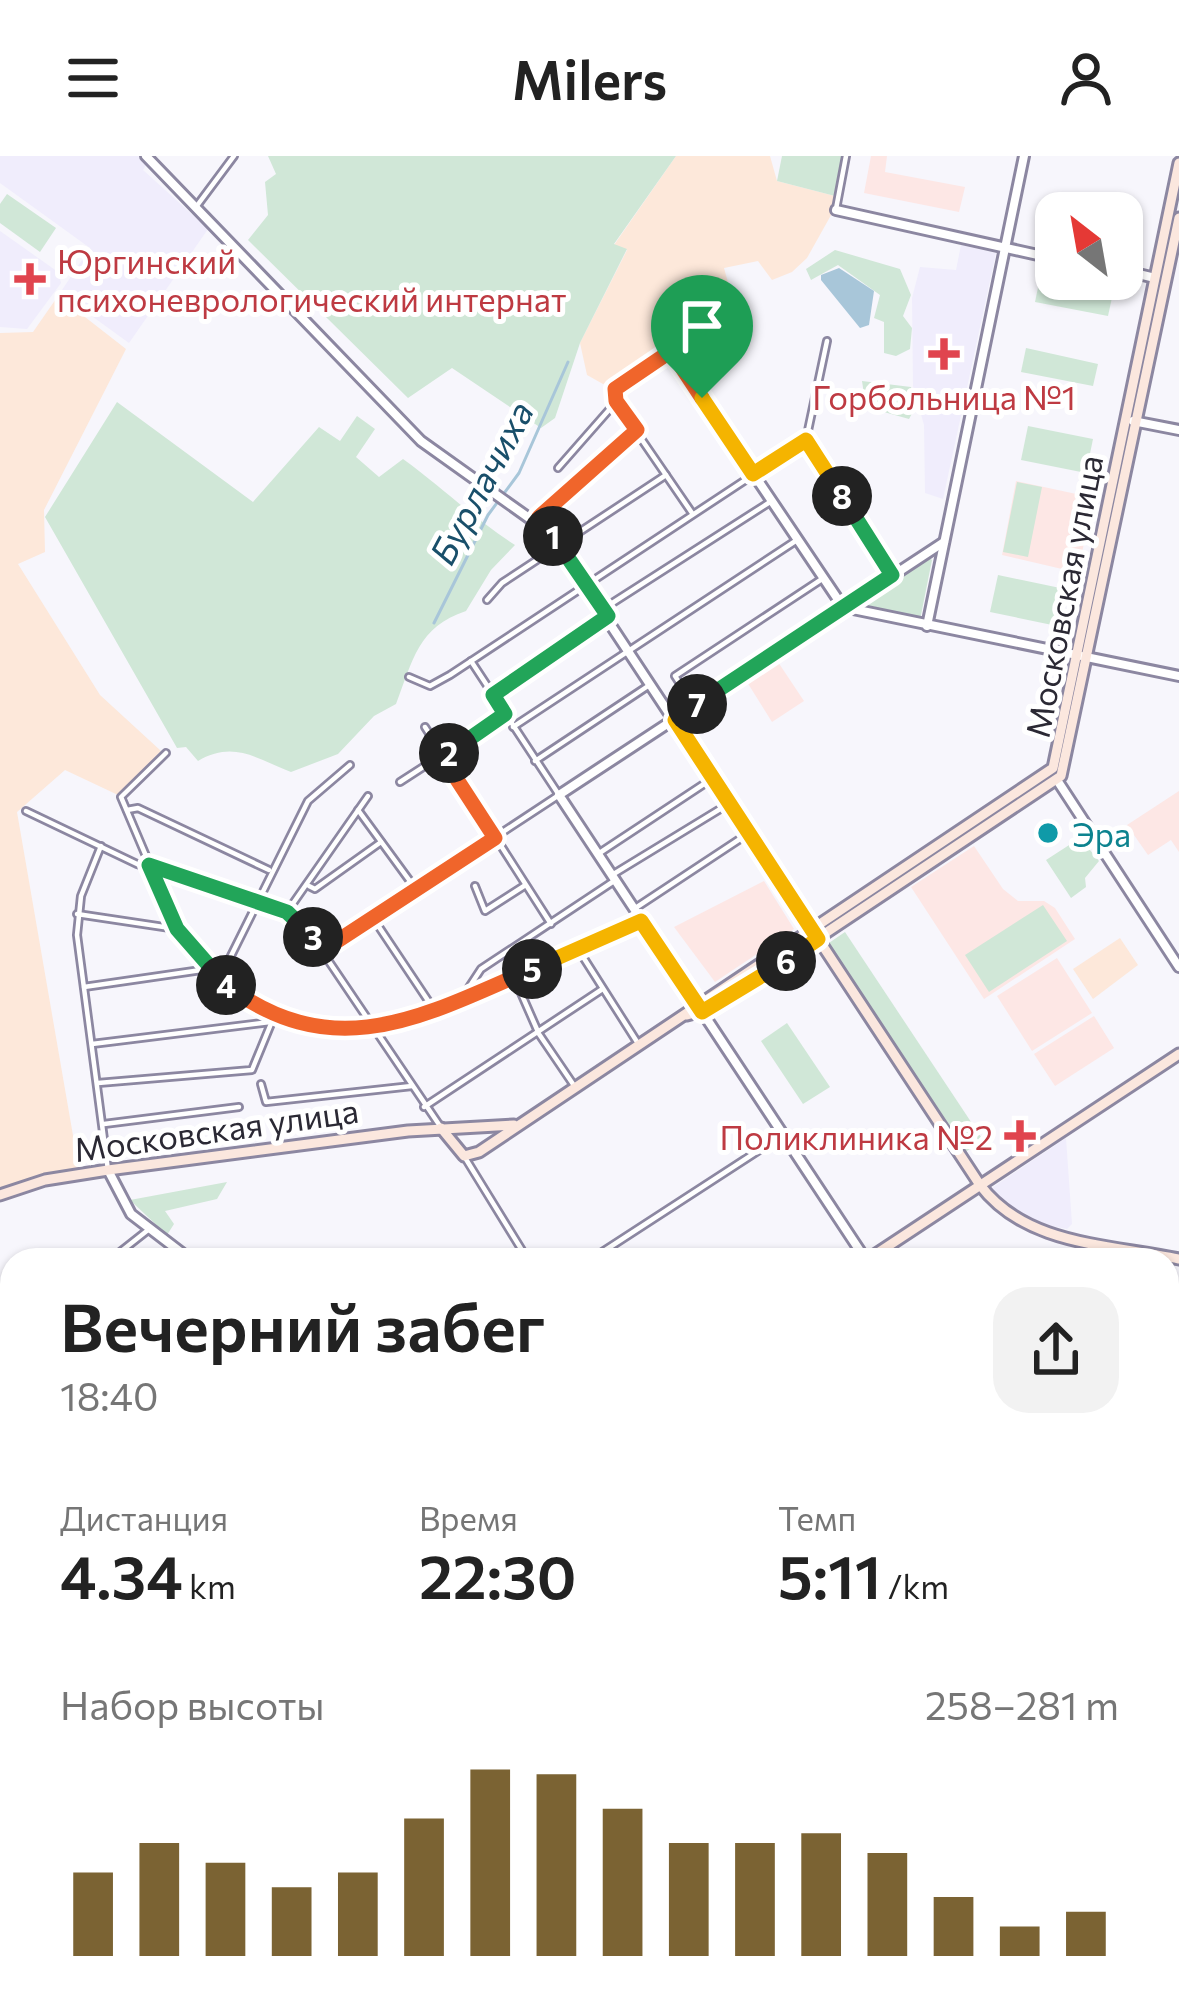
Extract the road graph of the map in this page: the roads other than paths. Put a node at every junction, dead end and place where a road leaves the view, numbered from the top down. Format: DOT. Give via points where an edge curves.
graph roads {
  1 [pos="146,156"];
  2 [pos="234,156"];
  3 [pos="846,156"];
  4 [pos="1024,156"];
  5 [pos="1179,164"];
  6 [pos="196,207"];
  7 [pos="836,210"];
  8 [pos="1179,218"];
  9 [pos="1005,248"];
  10 [pos="1035,254"];
  11 [pos="1143,275"];
  12 [pos="1161,279"];
  13 [pos="1179,282"];
  14 [pos="827,341"];
  15 [pos="671,351"];
  16 [pos="616,401"];
  17 [pos="1132,420"];
  18 [pos="637,430"];
  19 [pos="1179,430"];
  20 [pos="806,440"];
  21 [pos="558,468"];
  22 [pos="753,474"];
  23 [pos="666,475"];
  24 [pos="771,501"];
  25 [pos="692,513"];
  26 [pos="538,520"];
  27 [pos="797,540"];
  28 [pos="944,542"];
  29 [pos="560,544"];
  30 [pos="892,575"];
  31 [pos="822,579"];
  32 [pos="586,584"];
  33 [pos="487,600"];
  34 [pos="843,607"];
  35 [pos="605,613"];
  36 [pos="927,626"];
  37 [pos="631,649"];
  38 [pos="1083,658"];
  39 [pos="471,661"];
  40 [pos="1179,676"];
  41 [pos="409,677"];
  42 [pos="651,684"];
  43 [pos="493,695"];
  44 [pos="694,706"];
  45 [pos="505,714"];
  46 [pos="675,720"];
  47 [pos="425,727"];
  48 [pos="513,727"];
  49 [pos="166,753"];
  50 [pos="443,758"];
  51 [pos="536,761"];
  52 [pos="350,765"];
  53 [pos="1053,776"];
  54 [pos="712,778"];
  55 [pos="400,782"];
  56 [pos="559,795"];
  57 [pos="368,796"];
  58 [pos="730,803"];
  59 [pos="127,810"];
  60 [pos="358,810"];
  61 [pos="26,811"];
  62 [pos="749,833"];
  63 [pos="495,838"];
  64 [pos="381,842"];
  65 [pos="102,844"];
  66 [pos="598,854"];
  67 [pos="149,865"];
  68 [pos="270,871"];
  69 [pos="613,878"];
  70 [pos="526,885"];
  71 [pos="309,886"];
  72 [pos="475,886"];
  73 [pos="415,888"];
  74 [pos="254,902"];
  75 [pos="634,909"];
  76 [pos="287,912"];
  77 [pos="77,914"];
  78 [pos="373,918"];
  79 [pos="641,921"];
  80 [pos="551,924"];
  81 [pos="177,929"];
  82 [pos="816,934"];
  83 [pos="578,950"];
  84 [pos="322,951"];
  85 [pos="1179,967"];
  86 [pos="208,969"];
  87 [pos="514,977"];
  88 [pos="219,980"];
  89 [pos="84,987"];
  90 [pos="601,990"];
  91 [pos="462,998"];
  92 [pos="434,1010"];
  93 [pos="702,1011"];
  94 [pos="275,1014"];
  95 [pos="270,1022"];
  96 [pos="374,1030"];
  97 [pos="539,1034"];
  98 [pos="92,1043"];
  99 [pos="639,1045"];
  100 [pos="1179,1056"];
  101 [pos="98,1083"];
  102 [pos="261,1084"];
  103 [pos="412,1086"];
  104 [pos="575,1088"];
  105 [pos="239,1107"];
  106 [pos="424,1107"];
  107 [pos="525,1122"];
  108 [pos="104,1124"];
  109 [pos="441,1128"];
  110 [pos="456,1128"];
  111 [pos="489,1129"];
  112 [pos="783,1134"];
  113 [pos="449,1140"];
  114 [pos="496,1142"];
  115 [pos="464,1156"];
  116 [pos="108,1169"];
  117 [pos="983,1185"];
  118 [pos="0,1195"];
  119 [pos="148,1230"];
  120 [pos="125,1248"];
  121 [pos="173,1248"];
  122 [pos="521,1248"];
  123 [pos="608,1248"];
  124 [pos="861,1248"];
  125 [pos="887,1248"];
  126 [pos="1130,1248"];
  1 -- 6 [label="street"];
  2 -- 6 [label="street"];
  3 -- 7 [label="street"];
  4 -- 9 [label="street"];
  5 -- 12 [label="main road, Московская улица"];
  6 -- 26 [label="street" via="422,441"];
  7 -- 9 [label="street"];
  8 -- 12 [label="main road, Московская улица"];
  9 -- 10 [label="street"];
  9 -- 28 [label="street"];
  11 -- 12 [label="street"];
  12 -- 13 [label="street"];
  12 -- 17 [label="main road, Московская улица"];
  14 -- 20 [label="street"];
  15 -- 16 [label="street" via="615,389"];
  15 -- 22 [label="street"];
  16 -- 18 [label="street"];
  16 -- 21 [label="street"];
  17 -- 19 [label="street"];
  17 -- 38 [label="main road, Московская улица"];
  18 -- 23 [label="street"];
  18 -- 26 [label="street"];
  20 -- 22 [label="street"];
  20 -- 30 [label="street"];
  22 -- 24 [label="street"];
  22 -- 25 [label="street"];
  23 -- 25 [label="street"];
  23 -- 29 [label="street"];
  24 -- 27 [label="street"];
  24 -- 35 [label="street"];
  25 -- 32 [label="street"];
  26 -- 29 [label="street"];
  27 -- 31 [label="street"];
  27 -- 37 [label="street"];
  28 -- 30 [label="street"];
  28 -- 36 [label="street"];
  29 -- 32 [label="street"];
  29 -- 33 [label="street"];
  30 -- 34 [label="street"];
  31 -- 34 [label="street"];
  31 -- 44 [label="street" via="676,676"];
  32 -- 35 [label="street"];
  32 -- 39 [label="street"];
  34 -- 36 [label="street"];
  34 -- 44 [label="street"];
  35 -- 37 [label="street"];
  35 -- 43 [label="street"];
  36 -- 38 [label="street"];
  37 -- 42 [label="street"];
  37 -- 48 [label="street"];
  38 -- 40 [label="street"];
  38 -- 53 [label="main road, Московская улица" via="1064,771"];
  39 -- 41 [label="street" via="430,686"];
  39 -- 43 [label="street"];
  42 -- 46 [label="street"];
  42 -- 51 [label="street"];
  43 -- 45 [label="street"];
  44 -- 46 [label="street"];
  45 -- 48 [label="street"];
  45 -- 50 [label="street"];
  46 -- 54 [label="street"];
  46 -- 56 [label="street"];
  47 -- 50 [label="street"];
  48 -- 51 [label="street"];
  49 -- 59 [label="street" via="121,797"];
  50 -- 55 [label="street"];
  50 -- 63 [label="street"];
  51 -- 56 [label="street"];
  52 -- 68 [label="street" via="308,801"];
  53 -- 82 [label="main road, Московская улица"];
  53 -- 85 [label="street"];
  54 -- 58 [label="street"];
  54 -- 66 [label="street"];
  56 -- 63 [label="street"];
  56 -- 66 [label="street"];
  57 -- 60 [label="street"];
  58 -- 62 [label="street"];
  58 -- 69 [label="street"];
  59 -- 67 [label="street"];
  59 -- 68 [label="street" via="138,808"];
  60 -- 64 [label="street"];
  60 -- 71 [label="street"];
  61 -- 65 [label="street"];
  62 -- 75 [label="street"];
  62 -- 82 [label="street"];
  63 -- 70 [label="street"];
  63 -- 73 [label="street"];
  64 -- 71 [label="street" via="315,890"];
  64 -- 73 [label="street"];
  65 -- 67 [label="street"];
  65 -- 77 [label="street"];
  66 -- 69 [label="street"];
  67 -- 74 [label="street"];
  67 -- 81 [label="street"];
  68 -- 74 [label="street"];
  69 -- 75 [label="street"];
  69 -- 80 [label="street"];
  70 -- 72 [label="street" via="484,911"];
  70 -- 80 [label="street"];
  71 -- 76 [label="street"];
  73 -- 78 [label="street"];
  74 -- 76 [label="street"];
  74 -- 88 [label="street"];
  75 -- 79 [label="street"];
  76 -- 84 [label="street"];
  77 -- 81 [label="street"];
  77 -- 89 [label="street"];
  78 -- 84 [label="street"];
  78 -- 92 [label="street"];
  79 -- 83 [label="street"];
  79 -- 93 [label="street"];
  80 -- 91 [label="street" via="481,969"];
  81 -- 86 [label="street"];
  82 -- 93 [label="main road, Московская улица"];
  82 -- 93 [label="main road, Московская улица"];
  82 -- 117 [label="main road"];
  83 -- 87 [label="street"];
  83 -- 90 [label="street"];
  84 -- 96 [label="street"];
  86 -- 88 [label="street"];
  86 -- 89 [label="street"];
  87 -- 91 [label="street"];
  87 -- 97 [label="street"];
  88 -- 94 [label="street"];
  89 -- 98 [label="street"];
  90 -- 97 [label="street"];
  90 -- 99 [label="street"];
  91 -- 92 [label="street"];
  92 -- 96 [label="street"];
  93 -- 99 [label="main road, Московская улица"];
  93 -- 112 [label="street"];
  94 -- 95 [label="street"];
  94 -- 96 [label="street" via="324,1030"];
  95 -- 98 [label="street"];
  95 -- 101 [label="street" via="252,1070"];
  96 -- 103 [label="street"];
  97 -- 104 [label="street"];
  97 -- 106 [label="street"];
  98 -- 101 [label="street"];
  99 -- 104 [label="main road, Московская улица"];
  100 -- 117 [label="main road"];
  100 -- 117 [label="main road"];
  101 -- 108 [label="street"];
  102 -- 103 [label="street" via="266,1102"];
  103 -- 106 [label="street"];
  104 -- 107 [label="main road, Московская улица"];
  105 -- 108 [label="street"];
  106 -- 109 [label="street"];
  107 -- 111 [label="main road, Московская улица"];
  107 -- 114 [label="main road, Московская улица"];
  108 -- 116 [label="street"];
  109 -- 110 [label="main road, Московская улица"];
  109 -- 113 [label="main road"];
  109 -- 116 [label="main road, Московская улица"];
  110 -- 111 [label="main road, Московская улица"];
  110 -- 113 [label="main road"];
  111 -- 114 [label="main road"];
  112 -- 123 [label="street"];
  112 -- 124 [label="street"];
  113 -- 115 [label="main road"];
  114 -- 115 [label="main road, Московская улица"];
  115 -- 122 [label="street"];
  116 -- 118 [label="main road, Московская улица"];
  116 -- 119 [label="street" via="122,1203"];
  117 -- 125 [label="main road"];
  117 -- 126 [label="main road" via="1006,1216 1033,1230"];
  119 -- 120 [label="street"];
  119 -- 121 [label="street"];
}
